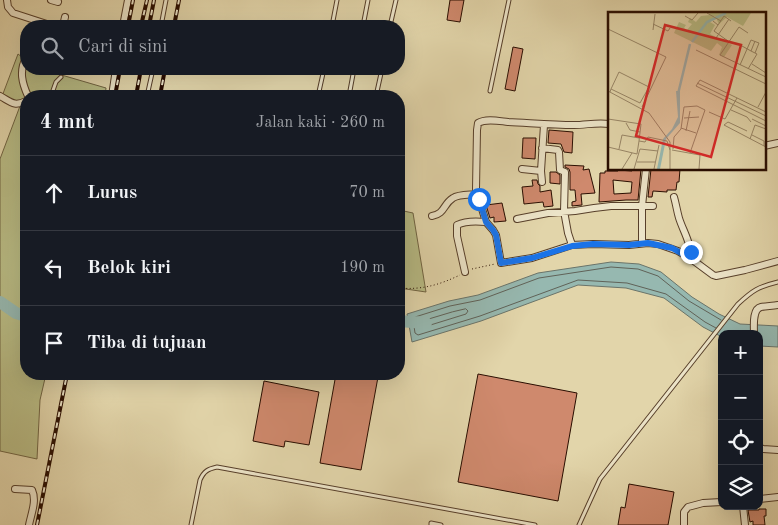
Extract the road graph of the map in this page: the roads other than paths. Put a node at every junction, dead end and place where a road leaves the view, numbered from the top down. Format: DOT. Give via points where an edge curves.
graph roads {
  1 [pos="7,0"];
  2 [pos="51,0"];
  3 [pos="128,0"];
  4 [pos="166,0"];
  5 [pos="337,0"];
  6 [pos="368,0"];
  7 [pos="396,0"];
  8 [pos="509,0"];
  9 [pos="58,2"];
  10 [pos="65,17"];
  11 [pos="34,20"];
  12 [pos="64,20"];
  13 [pos="124,20"];
  14 [pos="162,20"];
  15 [pos="333,20"];
  16 [pos="364,20"];
  17 [pos="391,20"];
  18 [pos="22,75"];
  19 [pos="115,75"];
  20 [pos="152,75"];
  21 [pos="323,75"];
  22 [pos="353,75"];
  23 [pos="381,75"];
  24 [pos="61,77"];
  25 [pos="26,90"];
  26 [pos="53,90"];
  27 [pos="113,90"];
  28 [pos="149,90"];
  29 [pos="319,90"];
  30 [pos="349,90"];
  31 [pos="377,90"];
  32 [pos="490,91"];
  33 [pos="0,96"];
  34 [pos="20,104"];
  35 [pos="608,124"];
  36 [pos="544,125"];
  37 [pos="542,148"];
  38 [pos="522,169"];
  39 [pos="646,170"];
  40 [pos="541,171"];
  41 [pos="542,182"];
  42 [pos="477,194"];
  43 [pos="674,198"];
  44 [pos="642,206"];
  45 [pos="653,206"];
  46 [pos="564,211"];
  47 [pos="432,216"];
  48 [pos="517,219"];
  49 [pos="486,222"];
  50 [pos="642,243"];
  51 [pos="572,246"];
  52 [pos="690,258"];
  53 [pos="778,261"];
  54 [pos="465,272"];
  55 [pos="778,282"];
  56 [pos="778,305"];
  57 [pos="754,330"];
  58 [pos="763,449"];
  59 [pos="778,450"];
  60 [pos="15,489"];
  61 [pos="778,496"];
  62 [pos="763,498"];
  63 [pos="718,502"];
  64 [pos="743,510"];
  65 [pos="29,525"];
  66 [pos="191,525"];
  67 [pos="430,525"];
  68 [pos="441,525"];
  69 [pos="535,525"];
  70 [pos="579,525"];
  71 [pos="684,525"];
  72 [pos="745,525"];
  1 -- 11 [label="street" via="12,13"];
  2 -- 9 [label="street"];
  3 -- 13 [label="street"];
  4 -- 14 [label="lane"];
  5 -- 15 [label="lane"];
  6 -- 16 [label="lane"];
  7 -- 17 [label="lane"];
  8 -- 32 [label="lane"];
  10 -- 12 [label="street"];
  18 -- 25 [label="street"];
  19 -- 27 [label="street"];
  20 -- 28 [label="lane"];
  21 -- 29 [label="lane"];
  22 -- 30 [label="lane"];
  23 -- 31 [label="lane"];
  24 -- 26 [label="lane"];
  33 -- 34 [label="street"];
  35 -- 36 [label="street"];
  36 -- 37 [label="street"];
  36 -- 42 [label="street" via="495,120 479,122"];
  37 -- 40 [label="street"];
  37 -- 46 [label="street" via="559,152 560,170 565,172"];
  38 -- 40 [label="street"];
  39 -- 44 [label="street"];
  40 -- 41 [label="street"];
  42 -- 47 [label="street" via="453,198 439,214"];
  42 -- 49 [label="street"];
  43 -- 52 [label="street" via="690,245"];
  44 -- 45 [label="street"];
  44 -- 46 [label="street"];
  44 -- 50 [label="street"];
  46 -- 48 [label="street"];
  46 -- 51 [label="street"];
  49 -- 51 [label="street" via="495,232 501,263"];
  49 -- 54 [label="street" via="457,225"];
  50 -- 51 [label="street"];
  50 -- 52 [label="street" via="672,248"];
  52 -- 53 [label="street" via="716,276"];
  55 -- 70 [label="lane" via="758,287 738,304 600,479"];
  56 -- 57 [label="street" via="758,308"];
  58 -- 59 [label="street"];
  60 -- 65 [label="street" via="34,492"];
  61 -- 62 [label="street"];
  63 -- 71 [label="street" via="688,506 684,512"];
  64 -- 72 [label="street"];
  66 -- 69 [label="lane" via="200,480 208,469 217,467"];
  67 -- 68 [label="lane"];
}
